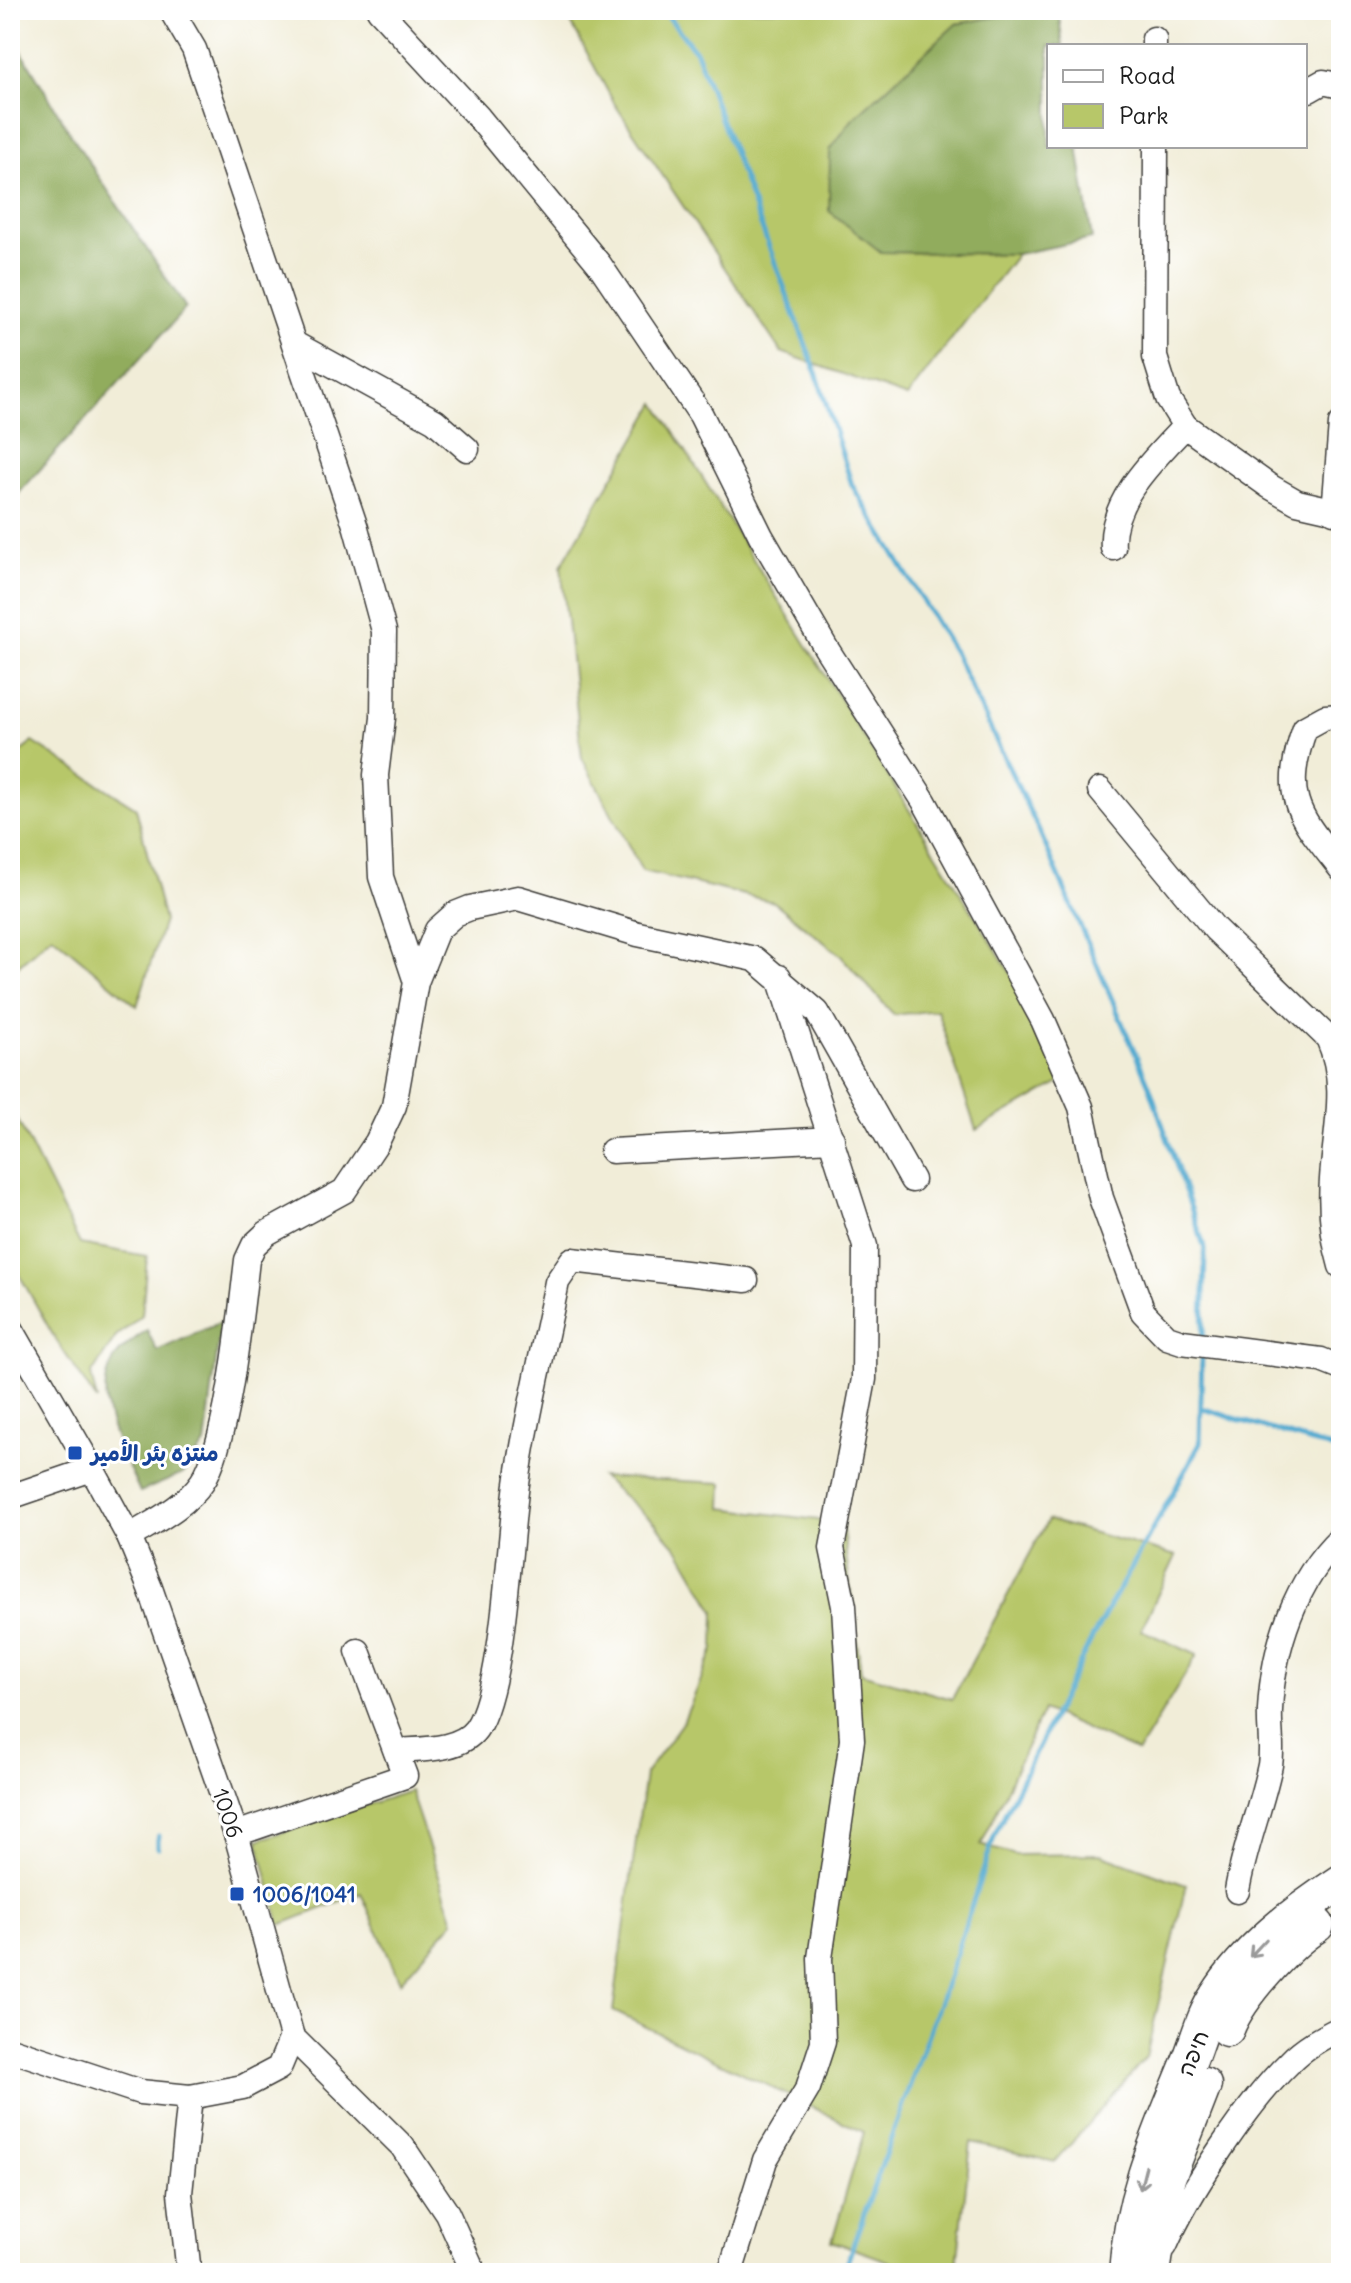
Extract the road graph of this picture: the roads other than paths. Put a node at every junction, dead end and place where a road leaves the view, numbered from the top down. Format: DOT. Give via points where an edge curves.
graph roads {
  1 [pos="171,10"];
  2 [pos="379,10"];
  3 [pos="1341,86"];
  4 [pos="1309,90"];
  5 [pos="1156,148"];
  6 [pos="295,344"];
  7 [pos="1341,424"];
  8 [pos="1185,426"];
  9 [pos="467,449"];
  10 [pos="1338,512"];
  11 [pos="1113,548"];
  12 [pos="1341,716"];
  13 [pos="1100,790"];
  14 [pos="1341,869"];
  15 [pos="779,977"];
  16 [pos="416,982"];
  17 [pos="832,1139"];
  18 [pos="612,1151"];
  19 [pos="912,1180"];
  20 [pos="1341,1266"];
  21 [pos="746,1280"];
  22 [pos="10,1327"];
  23 [pos="1341,1368"];
  24 [pos="92,1469"];
  25 [pos="10,1497"];
  26 [pos="129,1537"];
  27 [pos="1341,1537"];
  28 [pos="358,1651"];
  29 [pos="396,1751"];
  30 [pos="236,1834"];
  31 [pos="1341,1882"];
  32 [pos="1237,1891"];
  33 [pos="1341,1910"];
  34 [pos="1341,2028"];
  35 [pos="292,2037"];
  36 [pos="10,2049"];
  37 [pos="190,2097"];
  38 [pos="1167,2180"];
  39 [pos="1203,2180"];
  40 [pos="1144,2272"];
  41 [pos="189,2273"];
  42 [pos="474,2273"];
  43 [pos="730,2273"];
  1 -- 6 [label="street" via="194,49"];
  2 -- 23 [label="street" via="479,118 599,264 701,415 761,536 924,801 1043,1020 1081,1107 1101,1198 1143,1312 1167,1337 1182,1342 1321,1360"];
  3 -- 4 [label="street" via="1323,82"];
  5 -- 8 [label="street" via="1155,357 1168,399"];
  6 -- 9 [label="street" via="435,421"];
  6 -- 16 [label="street" via="384,631 376,775 381,877"];
  7 -- 10 [label="street"];
  8 -- 10 [label="street" via="1297,502"];
  8 -- 11 [label="street" via="1132,490 1111,526"];
  12 -- 14 [label="street" via="1325,717 1305,728 1293,788 1300,817"];
  13 -- 20 [label="street" via="1215,929 1328,1038 1340,1081 1332,1217"];
  15 -- 16 [label="street" via="755,959 638,934 518,898 455,914 437,930"];
  15 -- 17 [label="street"];
  15 -- 19 [label="street" via="817,1012"];
  16 -- 26 [label="street" via="394,1106 359,1173 344,1191 267,1233 247,1260 218,1449 202,1483 171,1511"];
  17 -- 18 [label="street"];
  17 -- 43 [label="street" via="865,1246 864,1379 832,1548 844,1606 852,1740 820,1958 823,2042 808,2088 765,2160"];
  21 -- 29 [label="street" via="572,1260 557,1282 520,1466 493,1680 482,1713 465,1739"];
  22 -- 24 [label="street, 1006"];
  24 -- 25 [label="street"];
  24 -- 26 [label="street, 1006"];
  26 -- 30 [label="street, 1006"];
  27 -- 32 [label="street" via="1320,1557 1300,1590 1278,1658 1270,1710 1270,1765"];
  28 -- 29 [label="street"];
  29 -- 30 [label="street" via="405,1776"];
  30 -- 35 [label="street, 1006"];
  31 -- 40 [label="highway, חיפה, one-way" via="1261,1943 1215,1997 1148,2156 1129,2236"];
  33 -- 38 [label="highway, חיפה" via="1312,1928 1233,2012"];
  34 -- 39 [label="street" via="1290,2061 1247,2112"];
  35 -- 37 [label="street" via="279,2068 243,2087"];
  35 -- 42 [label="street, 1006" via="402,2146 447,2213"];
  36 -- 37 [label="street" via="140,2092"];
  37 -- 41 [label="street" via="180,2193"];
  38 -- 39 [label="street" via="1172,2196"];
  38 -- 40 [label="highway, חיפה"];
  39 -- 40 [label="street"];
}
